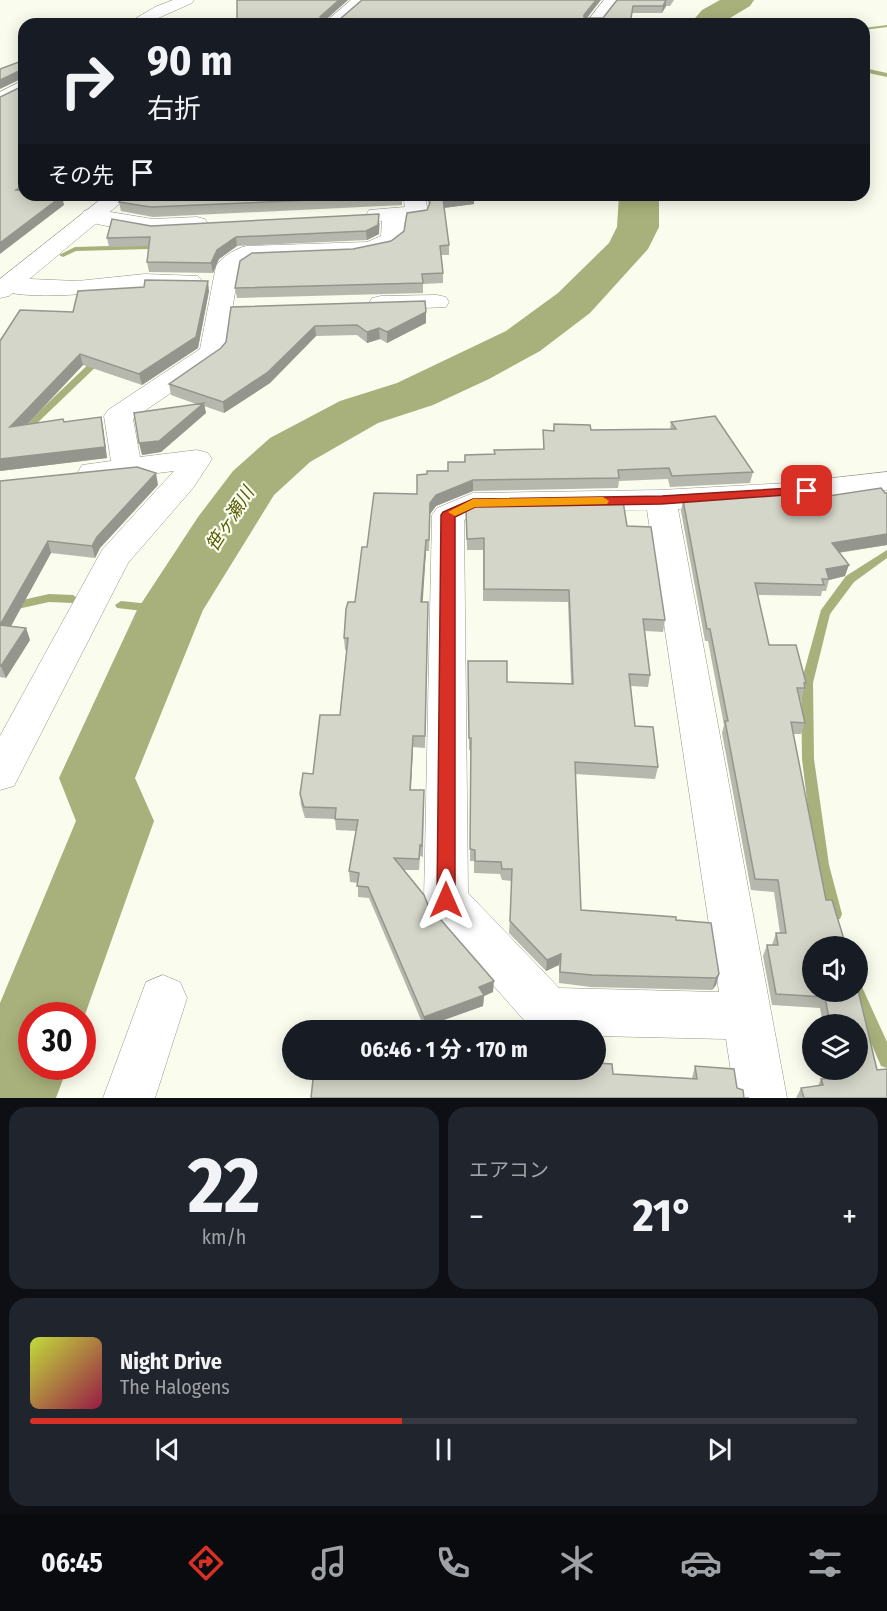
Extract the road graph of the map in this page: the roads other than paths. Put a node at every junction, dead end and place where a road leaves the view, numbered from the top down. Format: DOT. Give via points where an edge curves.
graph roads {
  1 [pos="187,0"];
  2 [pos="360,0"];
  3 [pos="612,0"];
  4 [pos="145,18"];
  5 [pos="338,18"];
  6 [pos="598,18"];
  7 [pos="18,88"];
  8 [pos="0,99"];
  9 [pos="111,201"];
  10 [pos="415,201"];
  11 [pos="394,214"];
  12 [pos="92,216"];
  13 [pos="359,216"];
  14 [pos="222,223"];
  15 [pos="225,282"];
  16 [pos="3,288"];
  17 [pos="437,302"];
  18 [pos="357,304"];
  19 [pos="127,469"];
  20 [pos="58,476"];
  21 [pos="887,481"];
  22 [pos="662,500"];
  23 [pos="0,774"];
  24 [pos="163,998"];
  25 [pos="747,1016"];
  26 [pos="129,1098"];
  27 [pos="761,1098"];
  1 -- 4 [label="street"];
  2 -- 5 [label="street"];
  3 -- 6 [label="street"];
  7 -- 8 [label="street"];
  9 -- 12 [label="street"];
  10 -- 11 [label="street" via="417,213"];
  11 -- 13 [label="street"];
  11 -- 15 [label="street" via="392,239 371,249 246,253 228,266"];
  12 -- 14 [label="street" via="153,226"];
  12 -- 16 [label="street"];
  15 -- 16 [label="street" via="145,281 77,288"];
  15 -- 19 [label="street" via="231,308 212,352 118,416"];
  17 -- 18 [label="street"];
  19 -- 20 [label="street"];
  19 -- 23 [label="street" via="197,459 114,558"];
  21 -- 22 [label="street" via="788,493"];
  22 -- 25 [label="street"];
  22 -- 25 [label="street" via="473,503 448,515 446,900 548,1011"];
  24 -- 26 [label="street"];
  25 -- 27 [label="street"];
}
